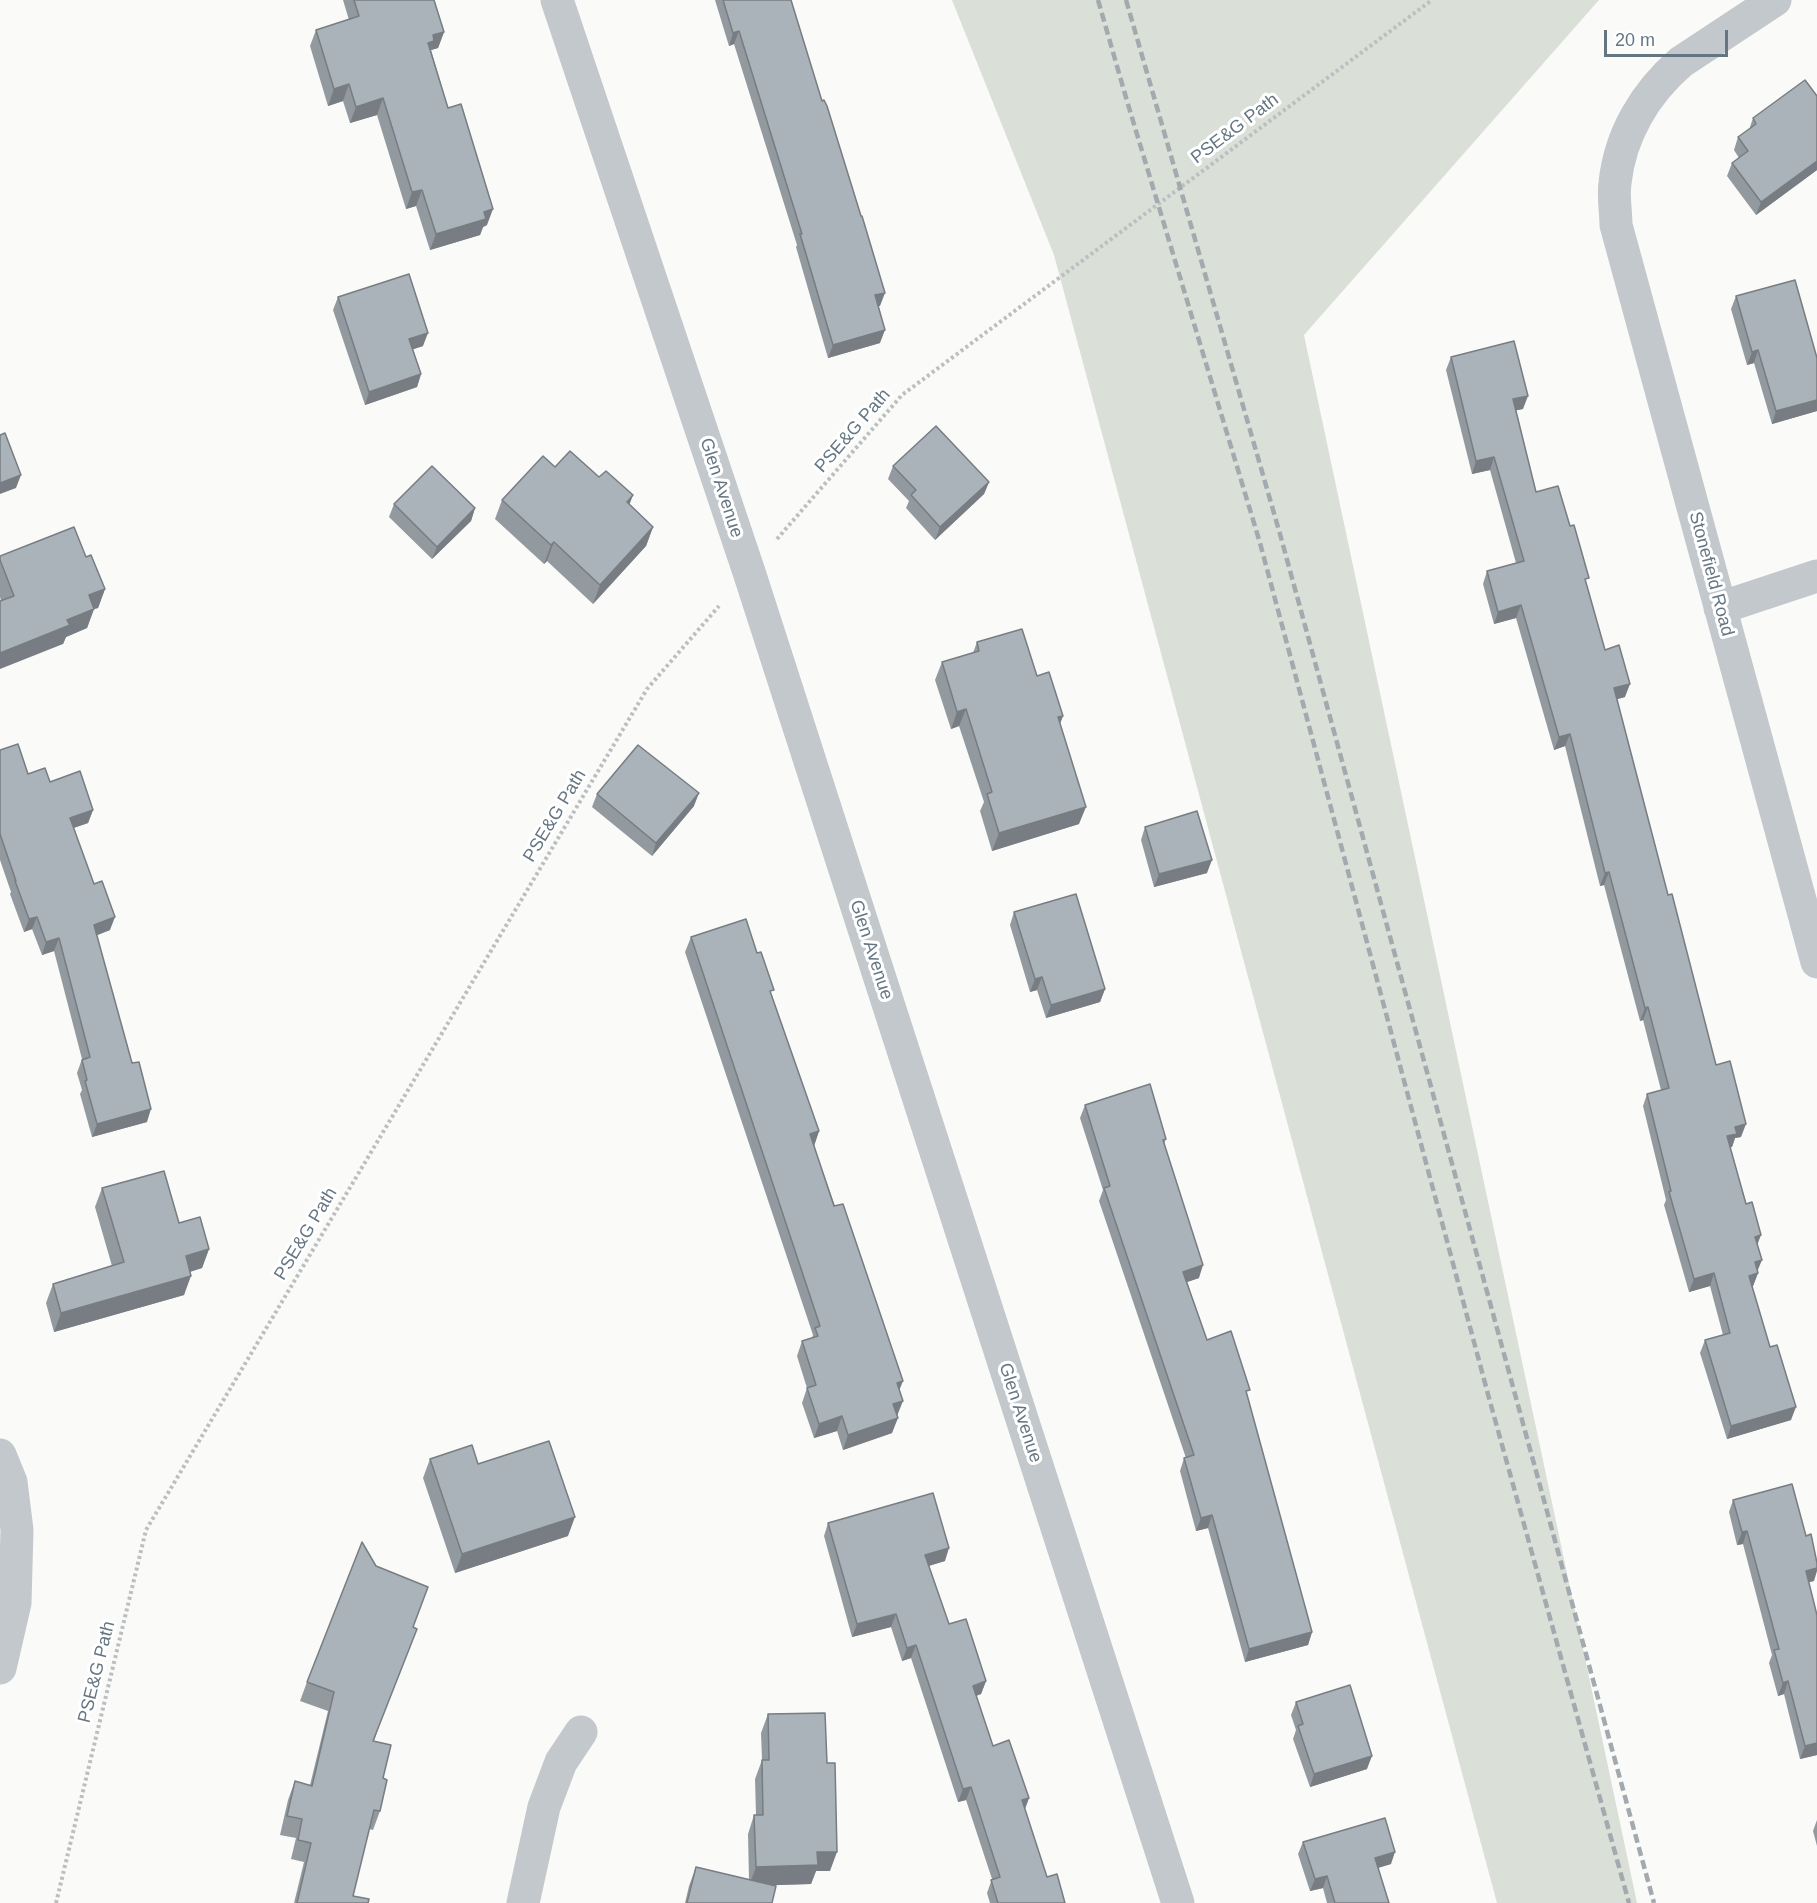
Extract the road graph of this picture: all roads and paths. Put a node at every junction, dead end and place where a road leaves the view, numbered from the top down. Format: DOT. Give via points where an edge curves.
graph roads {
  1 [pos="557,0"];
  2 [pos="1431,0"];
  3 [pos="1775,0"];
  4 [pos="749,572"];
  5 [pos="1817,576"];
  6 [pos="1720,608"];
  7 [pos="1817,962"];
  8 [pos="0,1455"];
  9 [pos="0,1668"];
  10 [pos="581,1732"];
  11 [pos="56,1903"];
  12 [pos="523,1903"];
  13 [pos="1178,1903"];
  1 -- 4 [label="street, Glen Avenue"];
  2 -- 4 [label="path, PSE&G Path" via="902,395"];
  3 -- 6 [label="street, Stonefield Road" via="1668,74 1641,106 1624,140 1615,184 1616,225"];
  4 -- 11 [label="path, PSE&G Path" via="647,689 146,1530"];
  4 -- 13 [label="street, Glen Avenue"];
  5 -- 6 [label="street"];
  6 -- 7 [label="street, Stonefield Road"];
  8 -- 9 [label="street" via="11,1482 17,1530 15,1603"];
  10 -- 12 [label="street" via="561,1762 544,1807"];
}
